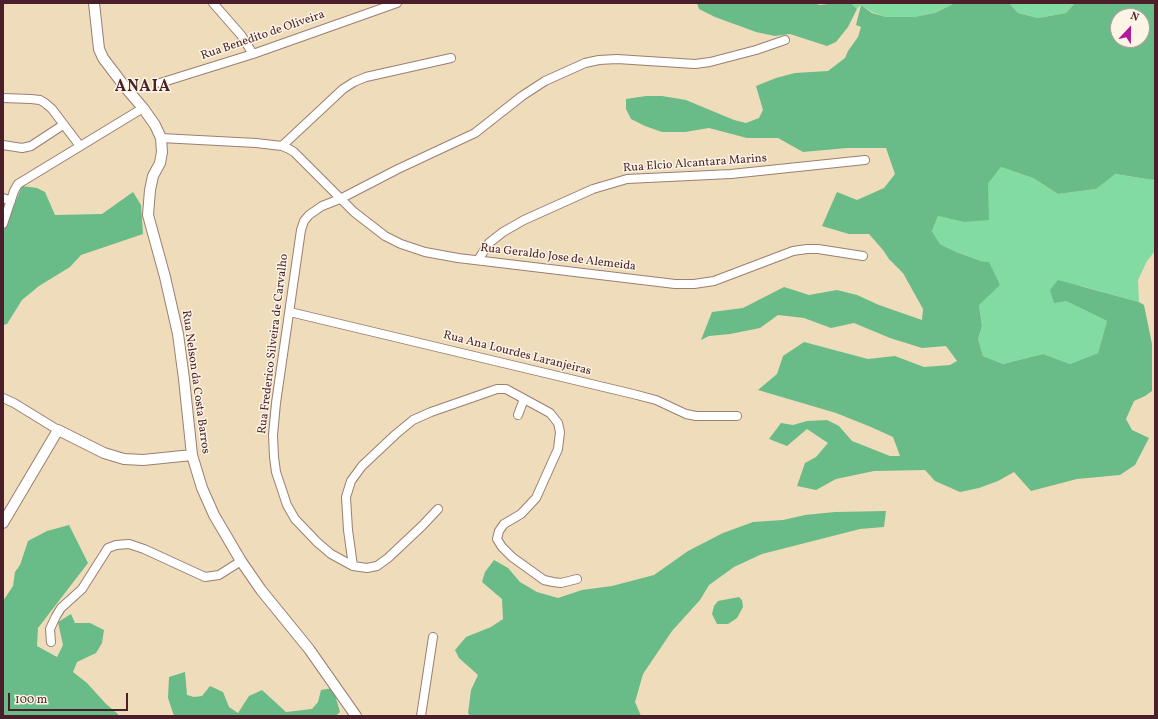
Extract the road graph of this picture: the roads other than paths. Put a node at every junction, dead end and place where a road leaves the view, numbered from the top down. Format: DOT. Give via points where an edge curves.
graph roads {
  1 [pos="94,3"];
  2 [pos="213,3"];
  3 [pos="397,3"];
  4 [pos="784,40"];
  5 [pos="253,54"];
  6 [pos="451,58"];
  7 [pos="160,83"];
  8 [pos="3,98"];
  9 [pos="143,108"];
  10 [pos="63,125"];
  11 [pos="161,138"];
  12 [pos="3,145"];
  13 [pos="80,146"];
  14 [pos="282,146"];
  15 [pos="866,160"];
  16 [pos="340,199"];
  17 [pos="7,200"];
  18 [pos="3,224"];
  19 [pos="863,256"];
  20 [pos="478,260"];
  21 [pos="290,312"];
  22 [pos="3,398"];
  23 [pos="524,399"];
  24 [pos="518,415"];
  25 [pos="737,416"];
  26 [pos="58,430"];
  27 [pos="192,454"];
  28 [pos="438,510"];
  29 [pos="3,523"];
  30 [pos="241,561"];
  31 [pos="353,566"];
  32 [pos="577,578"];
  33 [pos="433,637"];
  34 [pos="51,642"];
  35 [pos="356,716"];
  36 [pos="421,716"];
  1 -- 9 [label="street, Rua Nelson da Costa Barros" via="99,48 103,58"];
  2 -- 5 [label="street" via="241,35"];
  3 -- 5 [label="street, Rua Benedito de Oliveira"];
  4 -- 16 [label="street, Rua Frederico Silveira de Carvalho" via="756,50 696,64 617,59 585,63 539,85 475,133"];
  5 -- 7 [label="street, Rua Benedito de Oliveira"];
  6 -- 14 [label="street" via="354,82 338,93"];
  8 -- 10 [label="street" via="40,100 52,109"];
  9 -- 11 [label="street, Rua Nelson da Costa Barros"];
  9 -- 13 [label="street"];
  10 -- 12 [label="street" via="31,146 22,148"];
  10 -- 13 [label="street"];
  11 -- 14 [label="street"];
  11 -- 27 [label="street, Rua Nelson da Costa Barros" via="162,152 153,176 148,215 178,334"];
  13 -- 17 [label="street" via="18,184"];
  14 -- 16 [label="street, Rua Geraldo Jose de Alemeida" via="294,152"];
  15 -- 20 [label="street, Rua Elcio Alcantara Marins" via="731,174 627,179 593,189 517,224 489,243"];
  16 -- 20 [label="street, Rua Geraldo Jose de Alemeida" via="374,228 401,244 425,252"];
  16 -- 21 [label="street, Rua Frederico Silveira de Carvalho" via="315,210 304,221"];
  17 -- 18 [label="street"];
  19 -- 20 [label="street, Rua Geraldo Jose de Alemeida" via="807,249 714,281 694,284 675,284"];
  21 -- 25 [label="street, Rua Ana Lourdes Laranjeiras" via="633,394 656,400 686,414"];
  21 -- 31 [label="street, Rua Frederico Silveira de Carvalho" via="275,415 276,472 287,505 295,519 331,554"];
  22 -- 26 [label="street"];
  23 -- 24 [label="street"];
  23 -- 31 [label="street" via="506,389 497,390 432,412 413,420 370,457 356,473 346,497"];
  23 -- 32 [label="street" via="550,413 558,423 558,449 536,498 521,514 504,524 497,539 512,557 544,580 561,583"];
  26 -- 27 [label="street" via="104,453 124,459 143,460"];
  26 -- 29 [label="street"];
  27 -- 30 [label="street, Rua Nelson da Costa Barros" via="211,508"];
  28 -- 31 [label="street, Rua Frederico Silveira de Carvalho" via="377,566"];
  30 -- 34 [label="street" via="219,575 205,576 137,546 129,544 108,548 82,589 56,616 50,629"];
  30 -- 35 [label="street, Rua Nelson da Costa Barros" via="309,649"];
  33 -- 36 [label="street"];
}
